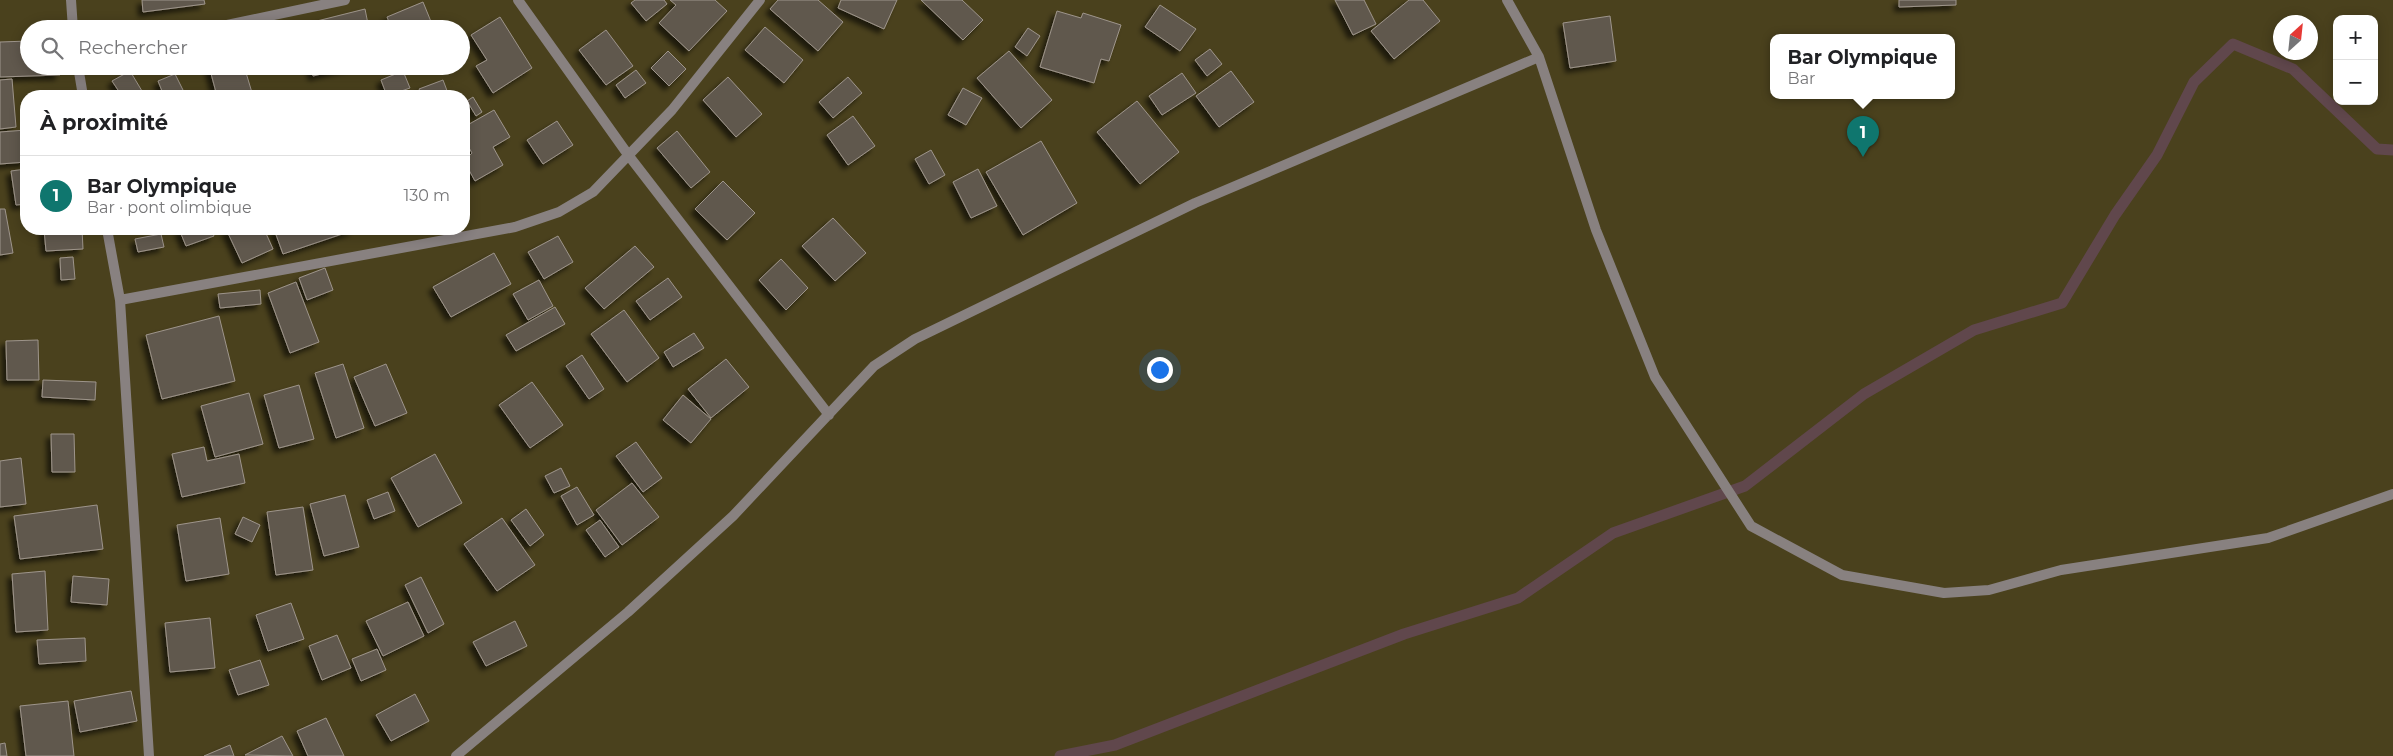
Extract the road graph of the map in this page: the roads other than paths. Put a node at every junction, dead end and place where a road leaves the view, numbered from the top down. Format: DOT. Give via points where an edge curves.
graph roads {
  1 [pos="71,0"];
  2 [pos="345,0"];
  3 [pos="518,0"];
  4 [pos="760,0"];
  5 [pos="1507,0"];
  6 [pos="72,20"];
  7 [pos="251,20"];
  8 [pos="1540,57"];
  9 [pos="80,75"];
  10 [pos="82,90"];
  11 [pos="629,156"];
  12 [pos="108,235"];
  13 [pos="120,300"];
  14 [pos="829,415"];
  15 [pos="2393,494"];
  16 [pos="149,756"];
  17 [pos="456,756"];
  1 -- 6 [label="street"];
  2 -- 7 [label="street"];
  3 -- 11 [label="street"];
  4 -- 11 [label="street" via="672,110"];
  5 -- 8 [label="street"];
  8 -- 14 [label="street" via="1195,204 915,339 874,366"];
  8 -- 15 [label="street" via="1596,230 1656,377 1750,526 1842,576 1944,593 1989,590 2061,570 2268,538"];
  9 -- 10 [label="street"];
  11 -- 13 [label="street" via="593,192 559,212 515,227"];
  11 -- 14 [label="street"];
  12 -- 13 [label="street"];
  13 -- 16 [label="street"];
  14 -- 17 [label="street" via="733,516 635,606"];
}
